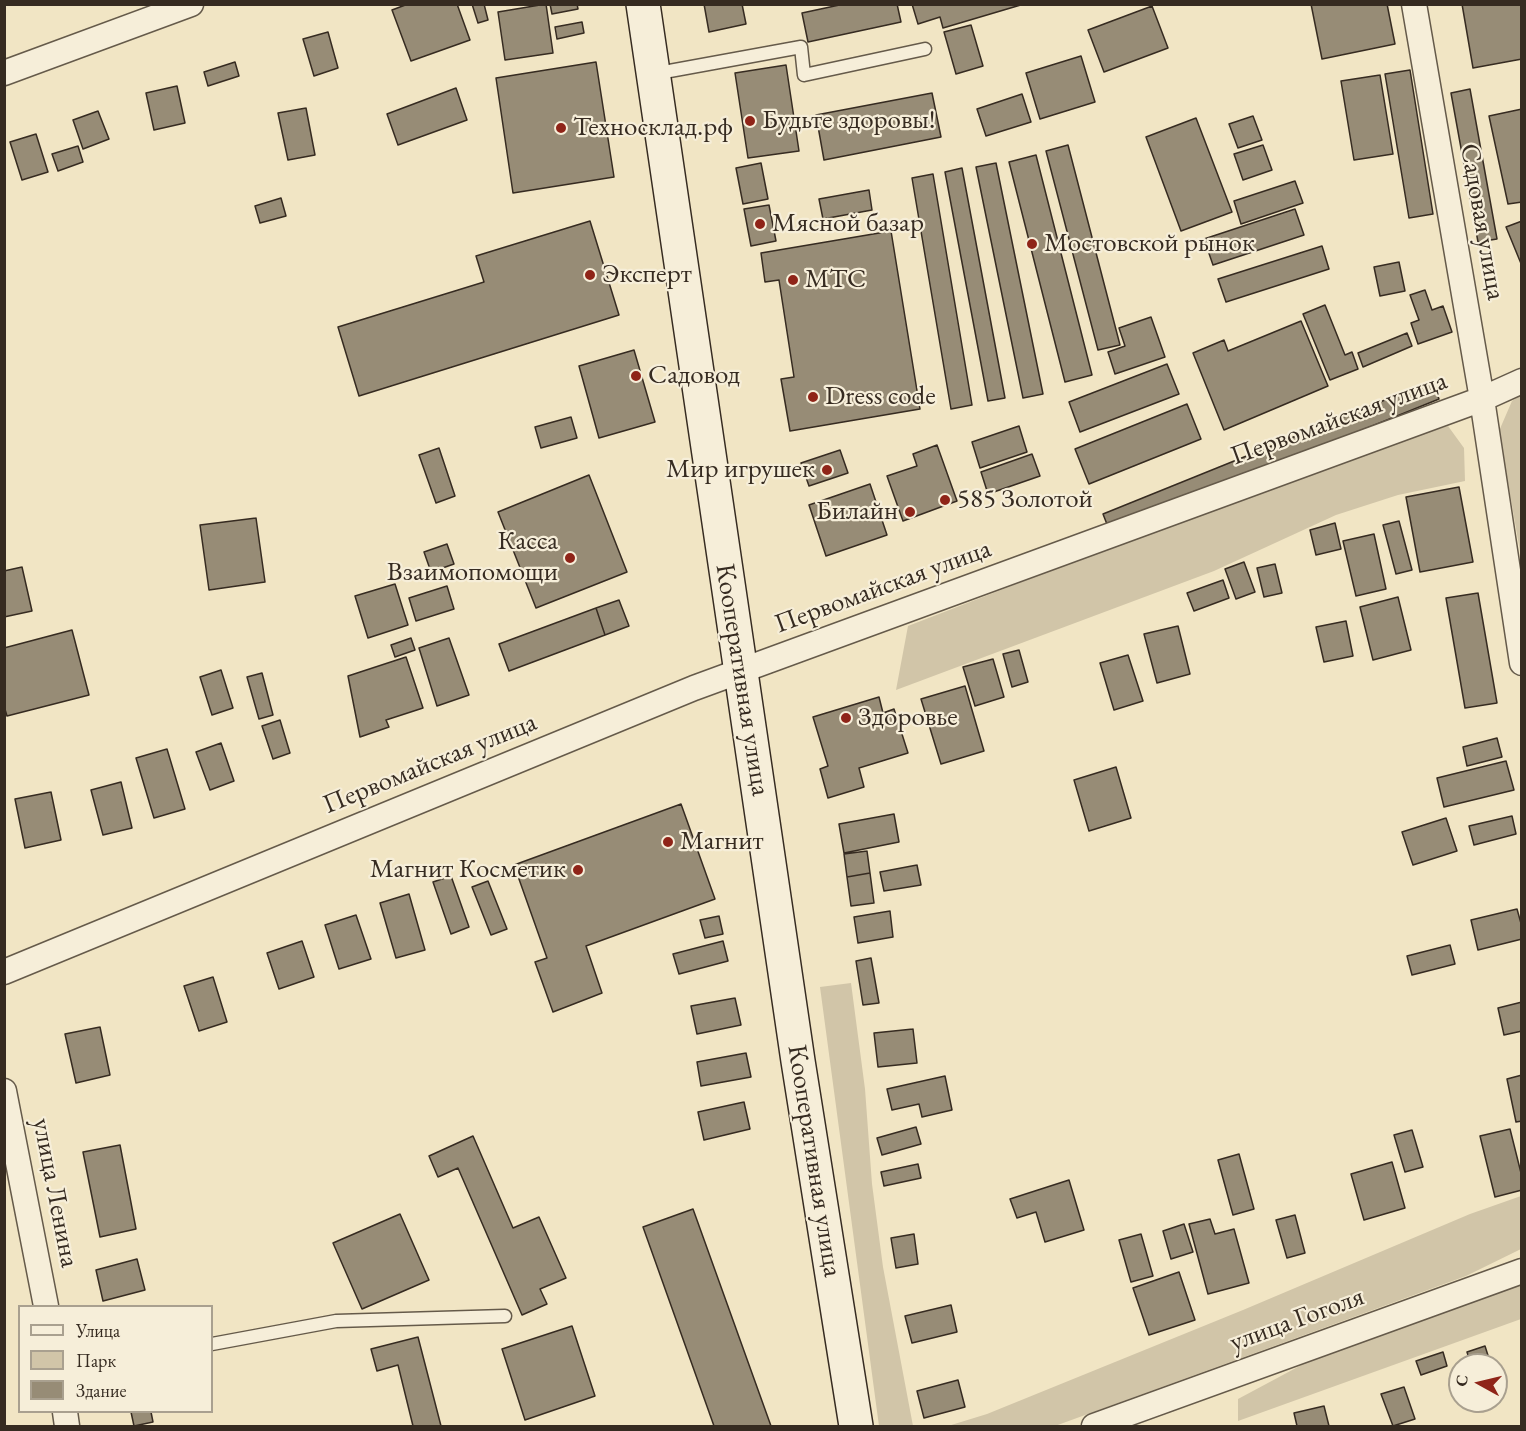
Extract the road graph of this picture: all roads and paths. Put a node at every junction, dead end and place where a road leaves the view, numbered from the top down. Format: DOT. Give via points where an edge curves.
graph roads {
  1 [pos="191,4"];
  2 [pos="643,4"];
  3 [pos="1414,4"];
  4 [pos="925,49"];
  5 [pos="4,73"];
  6 [pos="653,74"];
  7 [pos="1521,381"];
  8 [pos="1482,399"];
  9 [pos="1521,663"];
  10 [pos="741,672"];
  11 [pos="4,972"];
  12 [pos="4,1091"];
  13 [pos="1521,1271"];
  14 [pos="46,1305"];
  15 [pos="505,1316"];
  16 [pos="213,1344"];
  17 [pos="856,1426"];
  18 [pos="1094,1426"];
  1 -- 5 [label="street"];
  2 -- 6 [label="street, Кооперативная улица"];
  3 -- 8 [label="street, Садовая улица"];
  4 -- 6 [label="lane" via="804,75 801,47"];
  6 -- 10 [label="street, Кооперативная улица"];
  7 -- 8 [label="street, Первомайская улица"];
  8 -- 9 [label="street, Садовая улица"];
  8 -- 10 [label="street, Первомайская улица"];
  10 -- 11 [label="street, Первомайская улица"];
  10 -- 17 [label="street, Кооперативная улица"];
  12 -- 14 [label="street, улица Ленина"];
  13 -- 18 [label="street, улица Гоголя"];
  15 -- 16 [label="lane" via="336,1321"];
}
